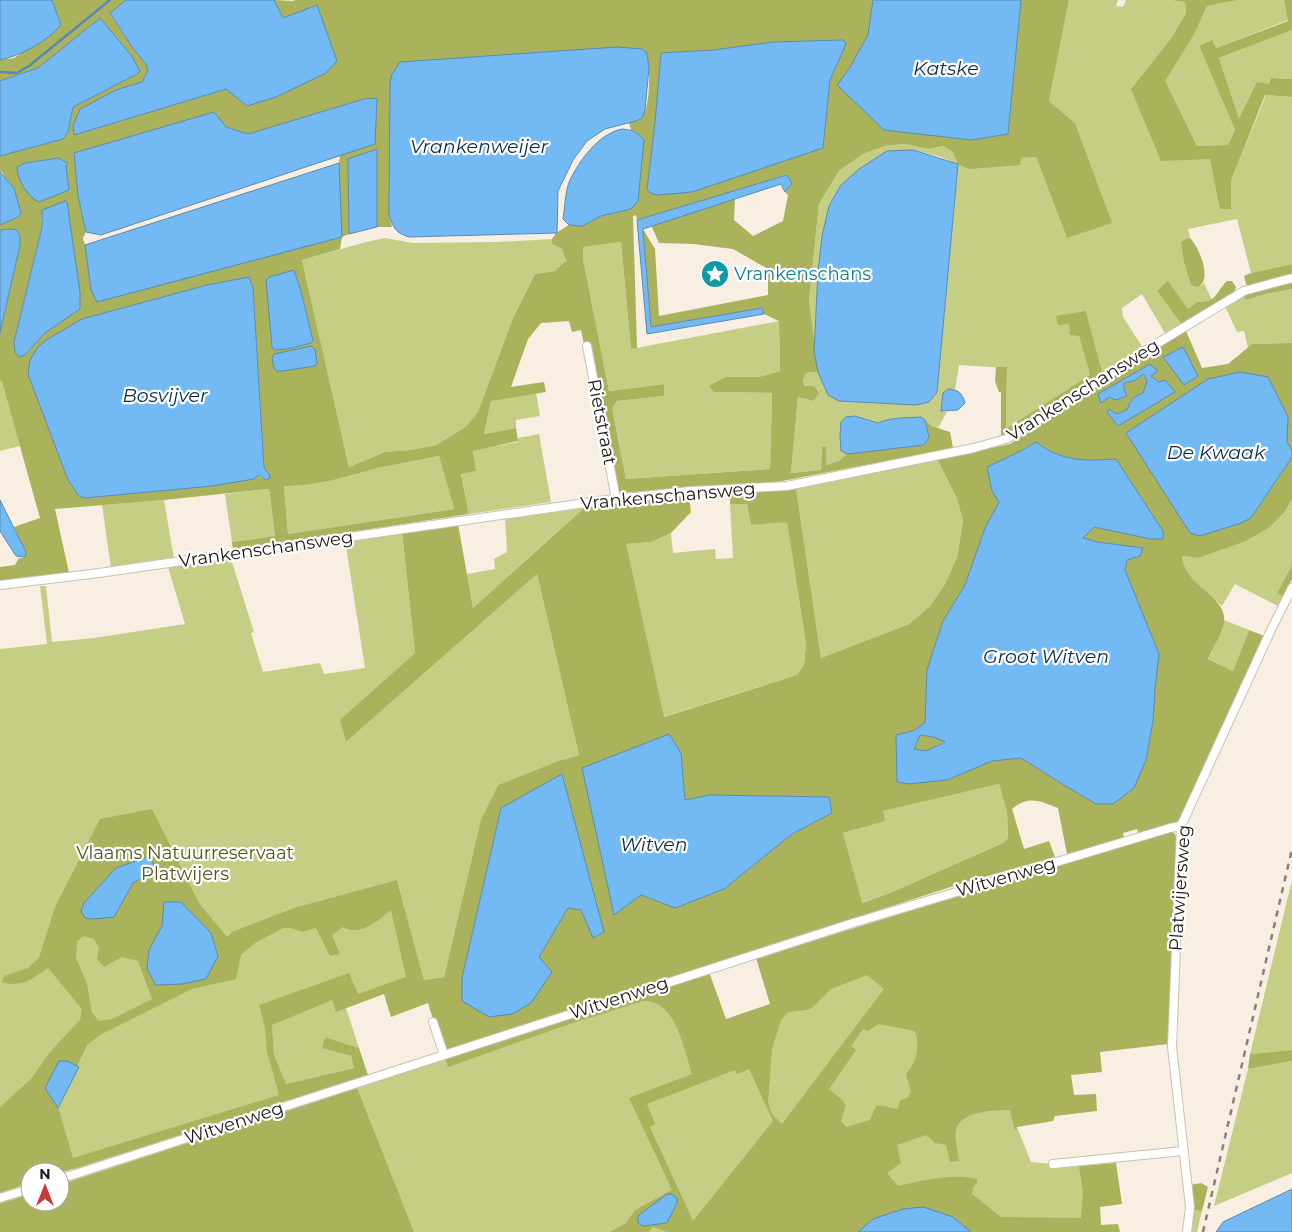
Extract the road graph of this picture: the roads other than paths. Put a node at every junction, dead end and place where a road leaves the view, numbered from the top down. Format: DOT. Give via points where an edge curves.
graph roads {
  1 [pos="1292,278"];
  2 [pos="587,346"];
  3 [pos="616,499"];
  4 [pos="0,584"];
  5 [pos="1292,588"];
  6 [pos="1181,826"];
  7 [pos="433,1022"];
  8 [pos="444,1054"];
  9 [pos="1183,1151"];
  10 [pos="1053,1164"];
  11 [pos="70,1176"];
  12 [pos="20,1192"];
  13 [pos="0,1198"];
  14 [pos="1187,1232"];
  1 -- 3 [label="street, Vrankenschansweg" via="1244,291 1006,439 788,486"];
  2 -- 3 [label="street, Rietstraat"];
  3 -- 4 [label="street, Vrankenschansweg" via="99,573"];
  5 -- 6 [label="street, Platwijersweg"];
  6 -- 8 [label="street, Witvenweg" via="862,920"];
  6 -- 9 [label="street, Platwijersweg" via="1172,1047"];
  7 -- 8 [label="street"];
  8 -- 11 [label="street, Witvenweg"];
  9 -- 10 [label="street"];
  9 -- 14 [label="street, Platwijersweg" via="1190,1207"];
  12 -- 13 [label="street"];
}
